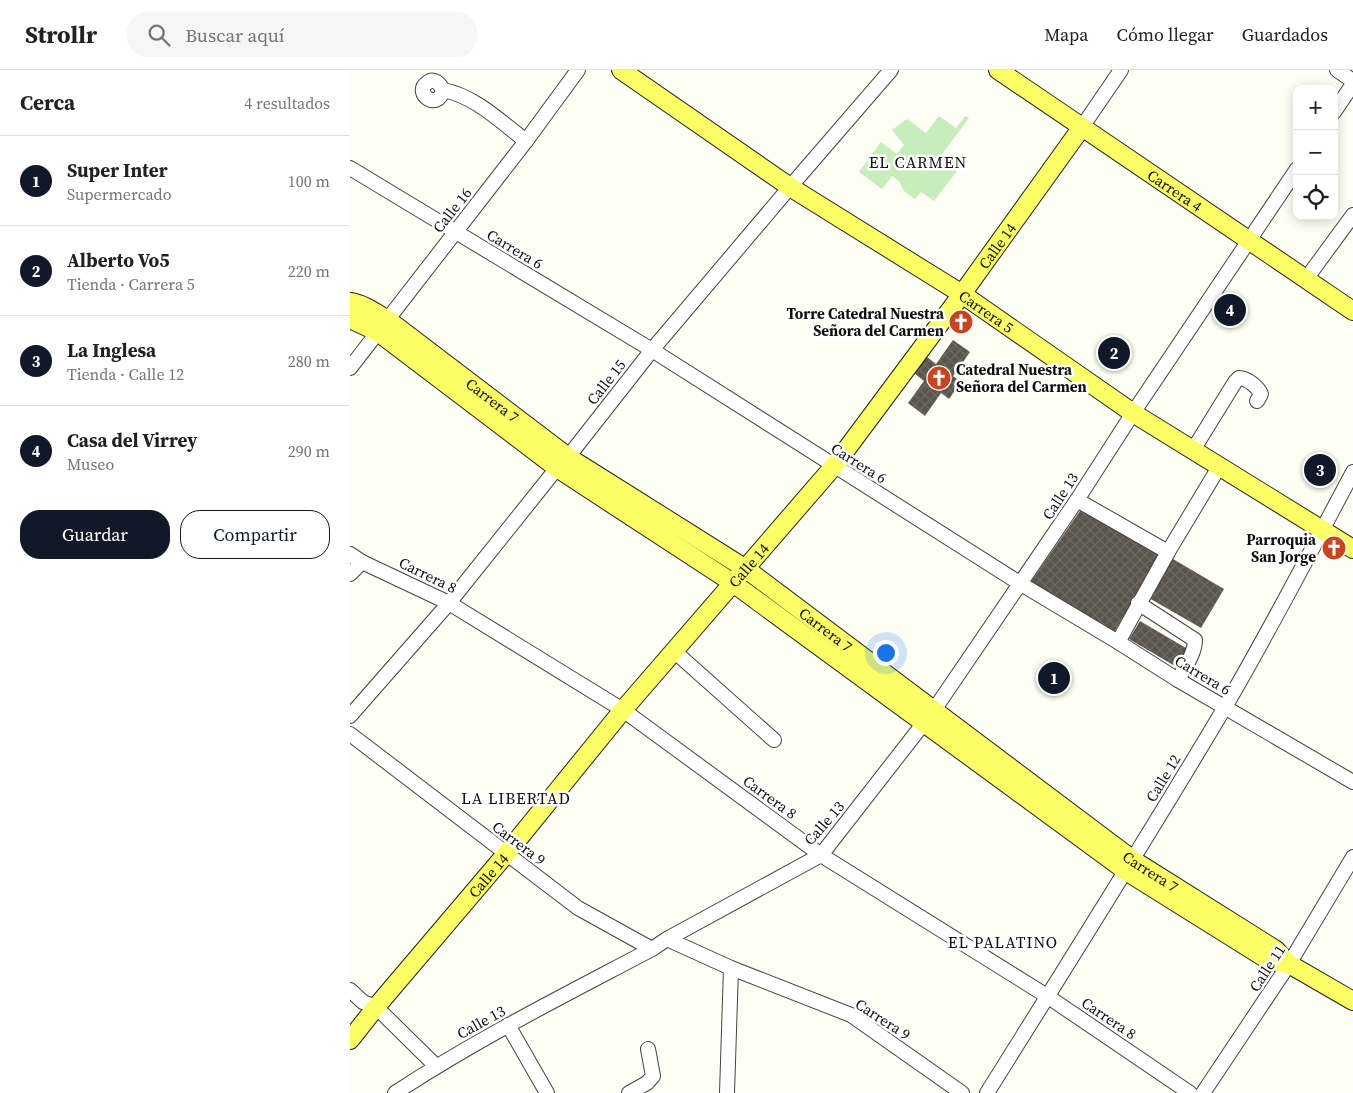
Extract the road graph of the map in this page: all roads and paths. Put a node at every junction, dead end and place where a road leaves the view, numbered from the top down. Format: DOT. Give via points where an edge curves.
graph roads {
  1 [pos="578,70"];
  2 [pos="621,70"];
  3 [pos="891,70"];
  4 [pos="998,70"];
  5 [pos="1121,70"];
  6 [pos="1337,70"];
  7 [pos="1353,82"];
  8 [pos="443,90"];
  9 [pos="1338,106"];
  10 [pos="1082,127"];
  11 [pos="526,141"];
  12 [pos="350,168"];
  13 [pos="1294,175"];
  14 [pos="790,187"];
  15 [pos="1353,215"];
  16 [pos="456,232"];
  17 [pos="1250,241"];
  18 [pos="1306,279"];
  19 [pos="962,294"];
  20 [pos="352,311"];
  21 [pos="1353,311"];
  22 [pos="383,326"];
  23 [pos="652,350"];
  24 [pos="350,368"];
  25 [pos="1257,401"];
  26 [pos="1133,413"];
  27 [pos="1193,450"];
  28 [pos="562,462"];
  29 [pos="834,466"];
  30 [pos="1219,467"];
  31 [pos="1353,472"];
  32 [pos="1077,500"];
  33 [pos="1323,530"];
  34 [pos="1353,549"];
  35 [pos="1168,552"];
  36 [pos="350,554"];
  37 [pos="362,562"];
  38 [pos="746,568"];
  39 [pos="350,574"];
  40 [pos="733,583"];
  41 [pos="1021,584"];
  42 [pos="449,602"];
  43 [pos="1138,603"];
  44 [pos="1118,642"];
  45 [pos="674,651"];
  46 [pos="1178,680"];
  47 [pos="1225,707"];
  48 [pos="623,710"];
  49 [pos="350,716"];
  50 [pos="929,717"];
  51 [pos="350,734"];
  52 [pos="774,740"];
  53 [pos="1353,782"];
  54 [pos="506,854"];
  55 [pos="821,855"];
  56 [pos="1353,857"];
  57 [pos="1130,866"];
  58 [pos="667,939"];
  59 [pos="652,948"];
  60 [pos="1290,964"];
  61 [pos="731,968"];
  62 [pos="350,990"];
  63 [pos="1047,996"];
  64 [pos="1353,1001"];
  65 [pos="376,1007"];
  66 [pos="508,1025"];
  67 [pos="350,1040"];
  68 [pos="648,1049"];
  69 [pos="436,1066"];
  70 [pos="395,1093"];
  71 [pos="547,1093"];
  72 [pos="629,1093"];
  73 [pos="727,1093"];
  74 [pos="962,1093"];
  75 [pos="987,1093"];
  76 [pos="1190,1093"];
  77 [pos="1203,1093"];
  1 -- 11 [label="street, Calle 16"];
  2 -- 14 [label="main road, Carrera 5"];
  3 -- 14 [label="street, Calle 15"];
  4 -- 10 [label="main road, Carrera 4"];
  5 -- 10 [label="street, Calle 14"];
  6 -- 7 [label="street"];
  7 -- 9 [label="street"];
  8 -- 11 [label="street" via="471,100"];
  10 -- 17 [label="main road, Carrera 4"];
  10 -- 19 [label="main road, Calle 14"];
  11 -- 16 [label="street, Calle 16"];
  12 -- 16 [label="street, Carrera 6"];
  13 -- 17 [label="street"];
  14 -- 19 [label="main road, Carrera 5"];
  14 -- 23 [label="street, Calle 15"];
  15 -- 18 [label="street"];
  16 -- 22 [label="street, Calle 16"];
  16 -- 23 [label="street, Carrera 6"];
  17 -- 18 [label="main road, Carrera 4"];
  17 -- 26 [label="street, Calle 13"];
  18 -- 21 [label="main road, Carrera 4"];
  19 -- 26 [label="main road, Carrera 5"];
  19 -- 29 [label="main road, Calle 14"];
  20 -- 22 [label="main road, Carrera 7"];
  22 -- 24 [label="street, Calle 16"];
  22 -- 28 [label="main road, Carrera 7"];
  23 -- 28 [label="street, Calle 15"];
  23 -- 29 [label="street, Carrera 6"];
  25 -- 27 [label="street" via="1261,394 1259,390 1244,378 1239,378"];
  26 -- 27 [label="main road, Carrera 5"];
  26 -- 32 [label="street, Calle 13"];
  27 -- 30 [label="main road, Carrera 5"];
  28 -- 38 [label="main road, Carrera 7"];
  28 -- 40 [label="main road, Carrera 7"];
  28 -- 42 [label="street, Calle 15"];
  29 -- 38 [label="main road, Calle 14"];
  29 -- 41 [label="street, Carrera 6"];
  30 -- 33 [label="main road, Carrera 5"];
  30 -- 35 [label="street"];
  31 -- 33 [label="street, Calle 12"];
  32 -- 35 [label="street"];
  32 -- 41 [label="street, Calle 13"];
  33 -- 34 [label="main road, Carrera 5"];
  33 -- 47 [label="street, Calle 12"];
  35 -- 43 [label="street"];
  36 -- 37 [label="street, Carrera 8"];
  37 -- 39 [label="street"];
  37 -- 42 [label="street, Carrera 8"];
  38 -- 40 [label="main road, Calle 14"];
  38 -- 50 [label="main road, Carrera 7"];
  40 -- 45 [label="main road, Calle 14"];
  40 -- 50 [label="main road, Carrera 7"];
  41 -- 44 [label="street, Carrera 6"];
  41 -- 50 [label="street, Calle 13"];
  42 -- 48 [label="street, Carrera 8"];
  42 -- 49 [label="street, Calle 15"];
  43 -- 44 [label="street"];
  43 -- 46 [label="street" via="1194,640 1192,654"];
  44 -- 46 [label="street, Carrera 6"];
  45 -- 48 [label="main road, Calle 14"];
  45 -- 52 [label="street"];
  46 -- 47 [label="street, Carrera 6"];
  47 -- 53 [label="street, Carrera 6"];
  47 -- 57 [label="street, Calle 12"];
  48 -- 54 [label="main road, Calle 14"];
  48 -- 55 [label="street, Carrera 8"];
  50 -- 55 [label="street, Calle 13"];
  50 -- 57 [label="main road, Carrera 7"];
  51 -- 54 [label="street, Carrera 9"];
  54 -- 59 [label="street, Carrera 9" via="578,908"];
  54 -- 65 [label="main road, Calle 14"];
  55 -- 58 [label="street, Calle 13"];
  55 -- 63 [label="street, Carrera 8"];
  56 -- 60 [label="street, Calle 11"];
  57 -- 60 [label="main road, Carrera 7" via="1270,961"];
  57 -- 63 [label="street, Calle 12"];
  58 -- 59 [label="street, Calle 13"];
  58 -- 61 [label="street, Carrera 9"];
  59 -- 66 [label="street, Calle 13"];
  60 -- 64 [label="main road, Carrera 7"];
  60 -- 77 [label="street, Calle 11"];
  61 -- 73 [label="street"];
  61 -- 74 [label="street, Carrera 9" via="851,1015"];
  62 -- 65 [label="street" via="363,1002"];
  63 -- 75 [label="street, Calle 12"];
  63 -- 76 [label="street, Carrera 8"];
  65 -- 67 [label="main road, Calle 14"];
  65 -- 69 [label="street"];
  66 -- 69 [label="street, Calle 13"];
  66 -- 71 [label="street"];
  68 -- 72 [label="street" via="653,1076"];
  69 -- 70 [label="street, Calle 13"];
}
